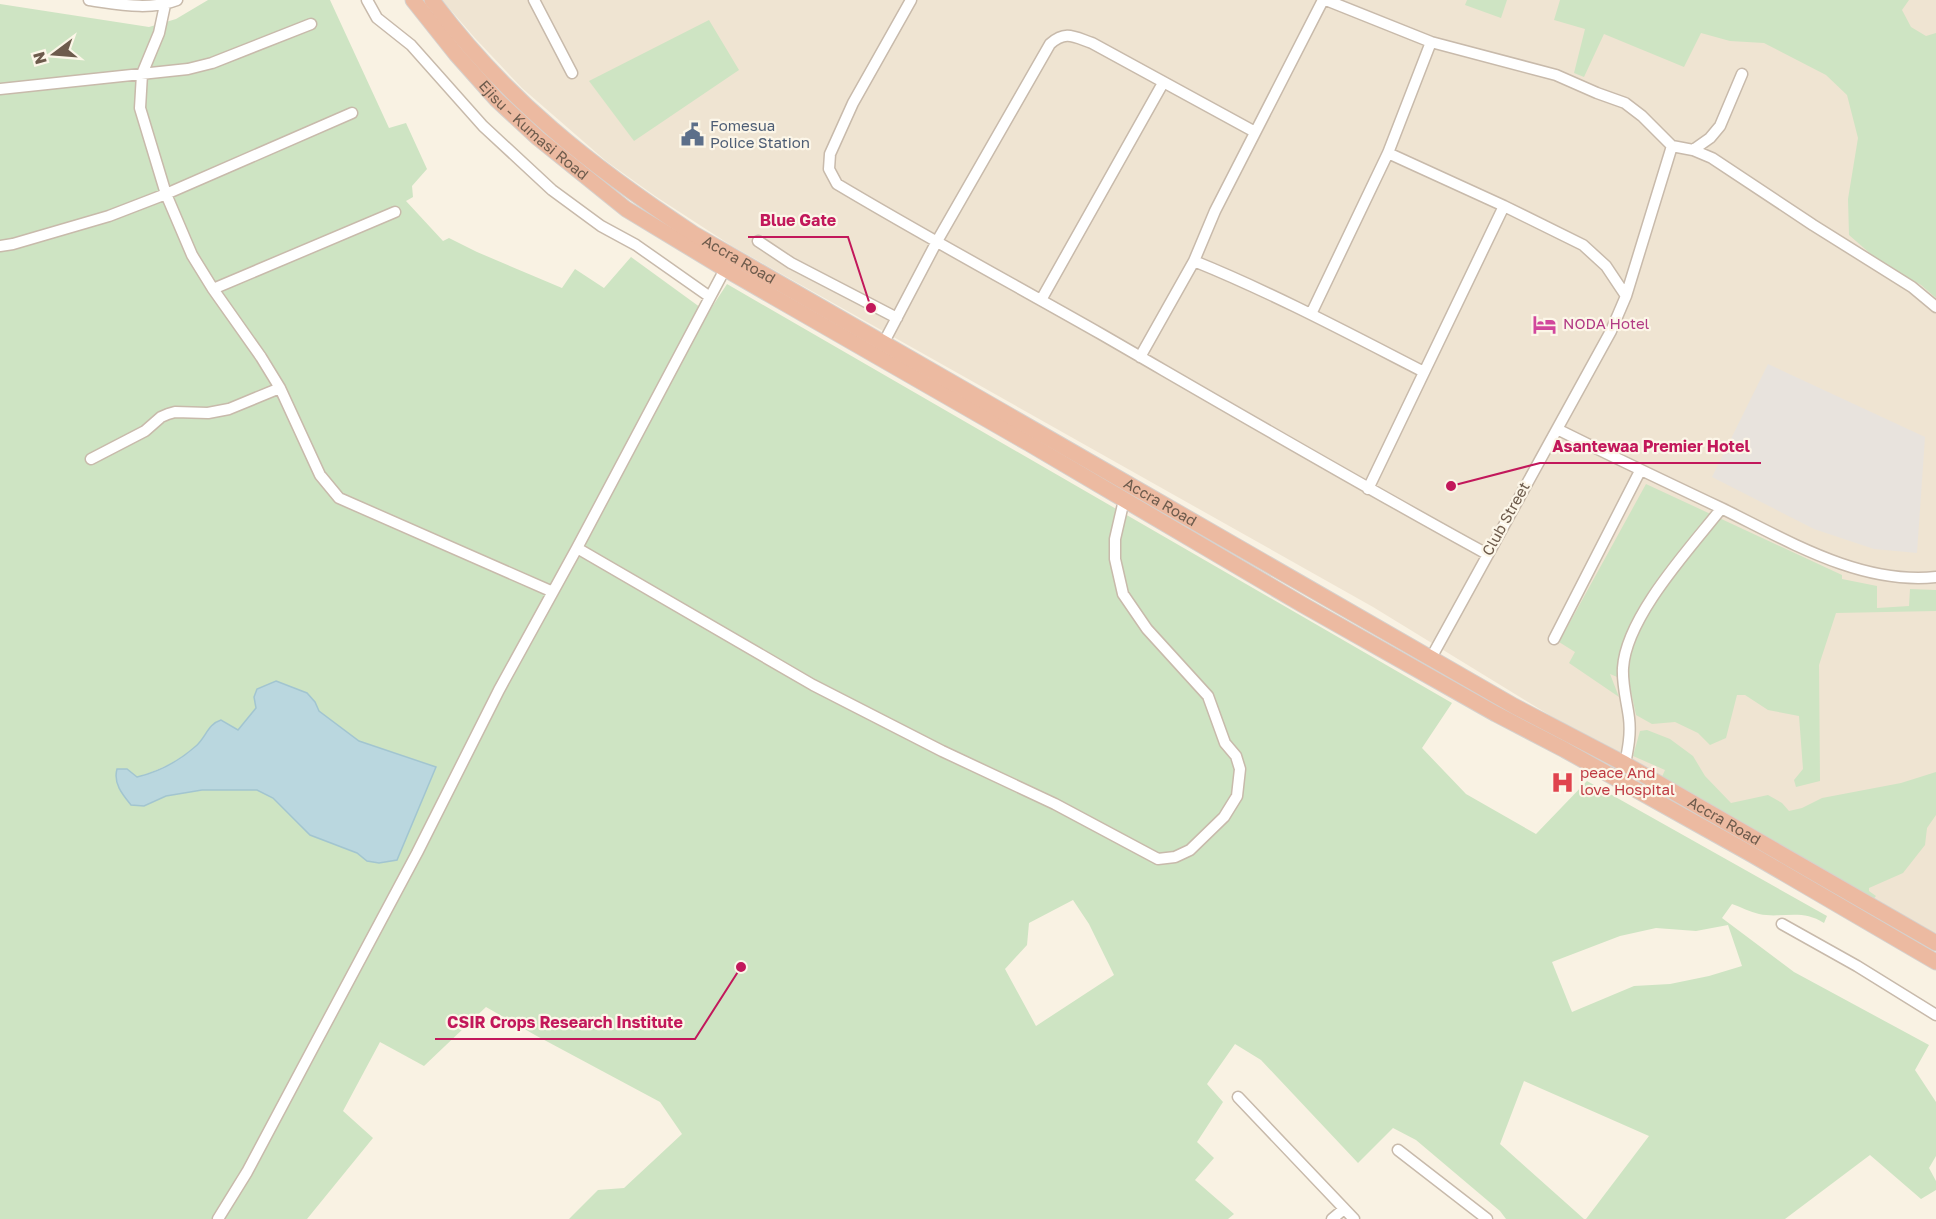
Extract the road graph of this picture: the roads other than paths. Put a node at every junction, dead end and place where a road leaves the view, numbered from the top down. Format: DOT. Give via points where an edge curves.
graph roads {
  1 [pos="89,0"];
  2 [pos="177,0"];
  3 [pos="367,0"];
  4 [pos="413,0"];
  5 [pos="432,0"];
  6 [pos="535,0"];
  7 [pos="911,0"];
  8 [pos="1324,0"];
  9 [pos="164,2"];
  10 [pos="1349,4"];
  11 [pos="311,24"];
  12 [pos="1431,42"];
  13 [pos="572,73"];
  14 [pos="142,74"];
  15 [pos="1742,74"];
  16 [pos="1162,82"];
  17 [pos="0,89"];
  18 [pos="352,114"];
  19 [pos="1255,132"];
  20 [pos="1672,146"];
  21 [pos="1693,150"];
  22 [pos="1388,153"];
  23 [pos="166,194"];
  24 [pos="1504,206"];
  25 [pos="395,212"];
  26 [pos="674,239"];
  27 [pos="758,241"];
  28 [pos="936,243"];
  29 [pos="0,246"];
  30 [pos="1194,261"];
  31 [pos="725,269"];
  32 [pos="213,289"];
  33 [pos="1626,296"];
  34 [pos="710,297"];
  35 [pos="1041,300"];
  36 [pos="1936,307"];
  37 [pos="1311,314"];
  38 [pos="897,318"];
  39 [pos="884,344"];
  40 [pos="1140,357"];
  41 [pos="1424,372"];
  42 [pos="280,388"];
  43 [pos="1557,429"];
  44 [pos="92,459"];
  45 [pos="1640,471"];
  46 [pos="1368,489"];
  47 [pos="1124,500"];
  48 [pos="1721,508"];
  49 [pos="577,548"];
  50 [pos="1487,554"];
  51 [pos="1936,577"];
  52 [pos="553,592"];
  53 [pos="1554,639"];
  54 [pos="1431,658"];
  55 [pos="1625,764"];
  56 [pos="1782,924"];
  57 [pos="1936,943"];
  58 [pos="1936,962"];
  59 [pos="1936,1015"];
  60 [pos="1238,1097"];
  61 [pos="1398,1150"];
  62 [pos="1344,1209"];
  63 [pos="218,1219"];
  64 [pos="1332,1219"];
  65 [pos="1354,1219"];
  66 [pos="1487,1219"];
  1 -- 9 [label="street" via="144,6"];
  2 -- 9 [label="street"];
  3 -- 34 [label="street" via="377,18 411,45 483,126 552,190"];
  4 -- 26 [label="highway, Ejisu - Kumasi Road" via="477,77 538,138 626,209"];
  5 -- 39 [label="highway, Accra Road" via="510,92 612,178 694,234"];
  6 -- 13 [label="street"];
  7 -- 28 [label="street" via="853,103 830,154 829,169 837,184"];
  8 -- 10 [label="street"];
  8 -- 19 [label="street"];
  9 -- 14 [label="street" via="159,33"];
  10 -- 12 [label="street"];
  11 -- 14 [label="street" via="212,63"];
  12 -- 20 [label="street" via="1556,75 1625,103"];
  12 -- 22 [label="street"];
  14 -- 17 [label="street"];
  14 -- 23 [label="street" via="140,108"];
  15 -- 21 [label="street" via="1720,126"];
  16 -- 19 [label="street"];
  16 -- 28 [label="street" via="1092,43 1060,35 1050,44"];
  16 -- 35 [label="street"];
  18 -- 23 [label="street"];
  19 -- 30 [label="street"];
  20 -- 21 [label="street"];
  20 -- 33 [label="street, Club Street"];
  21 -- 36 [label="street" via="1712,158 1912,287"];
  22 -- 24 [label="street"];
  22 -- 37 [label="street"];
  23 -- 29 [label="street" via="110,216"];
  23 -- 32 [label="street" via="192,255"];
  24 -- 33 [label="street" via="1583,244 1606,266"];
  24 -- 41 [label="street"];
  25 -- 32 [label="street"];
  26 -- 31 [label="highway, Accra Road"];
  27 -- 38 [label="street" via="791,263"];
  28 -- 35 [label="street"];
  28 -- 38 [label="street"];
  30 -- 37 [label="street"];
  30 -- 40 [label="street"];
  31 -- 34 [label="street"];
  31 -- 47 [label="highway, Accra Road"];
  32 -- 42 [label="street"];
  33 -- 43 [label="street, Club Street"];
  34 -- 49 [label="street"];
  35 -- 40 [label="street"];
  37 -- 41 [label="street"];
  38 -- 39 [label="street"];
  39 -- 54 [label="highway, Accra Road"];
  40 -- 46 [label="street"];
  41 -- 46 [label="street"];
  42 -- 44 [label="street" via="229,409 168,414 146,431"];
  42 -- 52 [label="street" via="320,475 339,498"];
  43 -- 45 [label="street"];
  43 -- 50 [label="street, Club Street"];
  45 -- 48 [label="street"];
  45 -- 53 [label="street"];
  46 -- 50 [label="street"];
  47 -- 49 [label="street" via="1115,539 1123,594 1147,629 1208,696 1225,743 1236,756 1240,769 1237,796 1224,817 1190,850 1175,857 1158,859 1055,804 942,751 813,684"];
  47 -- 58 [label="highway, Accra Road"];
  48 -- 51 [label="street" via="1801,548 1863,571"];
  48 -- 55 [label="street" via="1660,585 1626,649 1623,685 1630,738"];
  49 -- 52 [label="street"];
  50 -- 54 [label="street, Club Street"];
  52 -- 63 [label="street" via="417,854"];
  54 -- 55 [label="highway, Accra Road"];
  55 -- 57 [label="highway, Accra Road"];
  56 -- 59 [label="street"];
  60 -- 62 [label="street"];
  61 -- 66 [label="street"];
  62 -- 64 [label="street"];
  62 -- 65 [label="street"];
}
